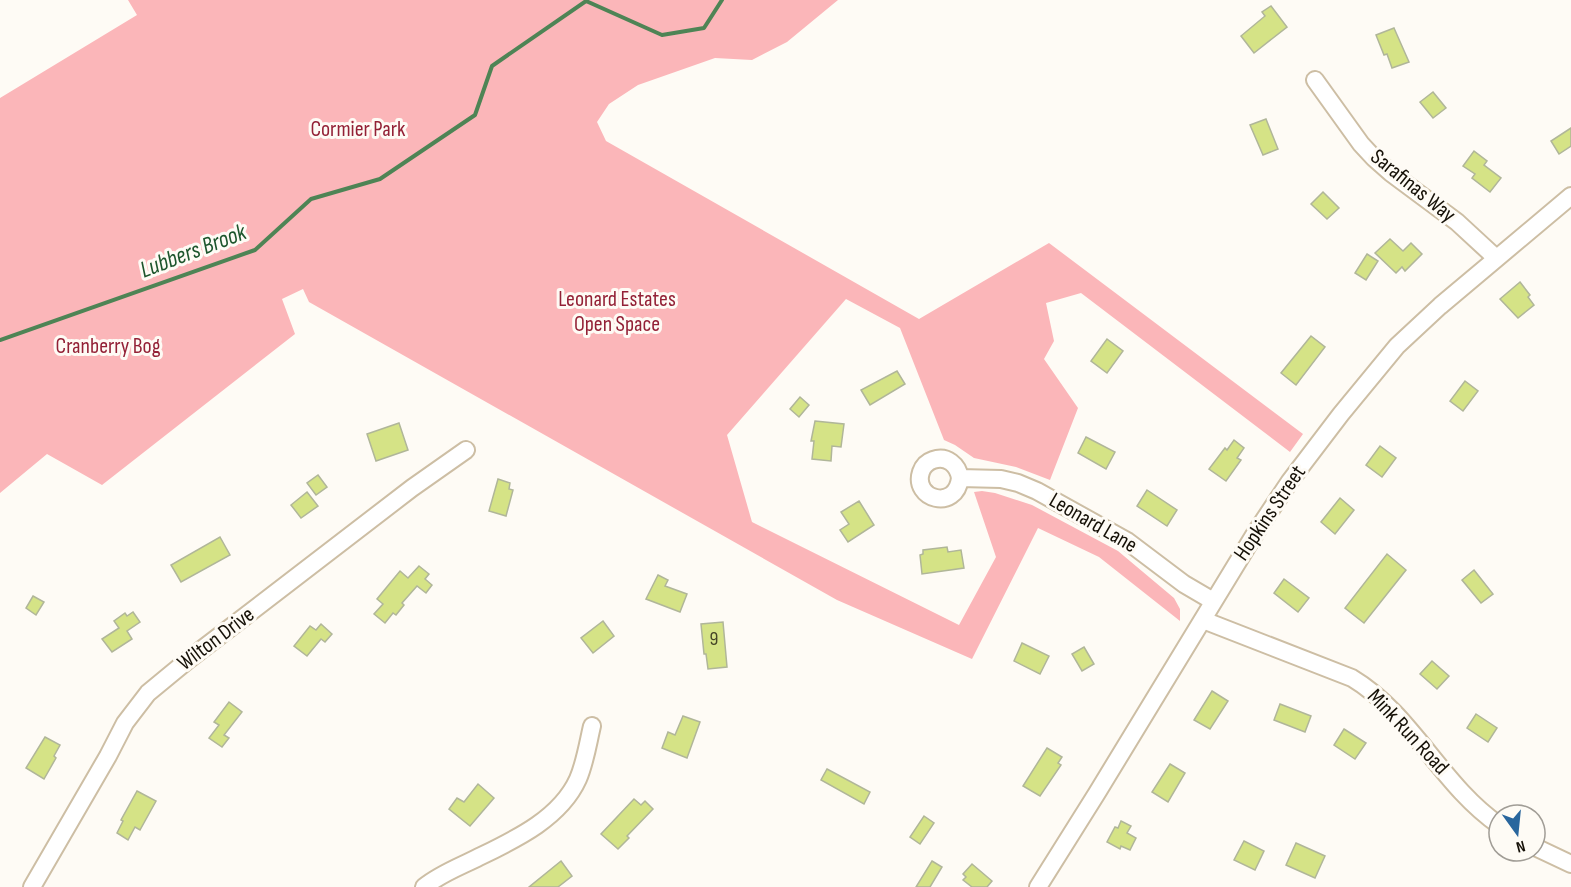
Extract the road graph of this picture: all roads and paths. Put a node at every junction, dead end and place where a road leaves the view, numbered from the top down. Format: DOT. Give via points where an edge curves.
graph roads {
  1 [pos="1315,80"];
  2 [pos="1571,196"];
  3 [pos="1496,258"];
  4 [pos="466,450"];
  5 [pos="960,478"];
  6 [pos="1213,602"];
  7 [pos="1203,620"];
  8 [pos="592,726"];
  9 [pos="1487,815"];
  10 [pos="1547,853"];
  11 [pos="1571,864"];
  12 [pos="33,887"];
  13 [pos="424,887"];
  14 [pos="1038,887"];
  1 -- 3 [label="street, Sarafinas Way" via="1374,158 1451,217"];
  2 -- 3 [label="street, Hopkins Street"];
  3 -- 6 [label="street, Hopkins Street" via="1397,346 1374,373 1290,481"];
  4 -- 12 [label="street, Wilton Drive" via="148,693 124,723"];
  5 -- 6 [label="street, Leonard Lane" via="1001,479 1037,491 1127,541"];
  6 -- 7 [label="street, Hopkins Street"];
  7 -- 9 [label="street, Mink Run Road" via="1364,685 1390,706"];
  7 -- 14 [label="street, Hopkins Street"];
  8 -- 13 [label="street" via="578,778 560,805 526,833"];
  10 -- 11 [label="street"];
}
